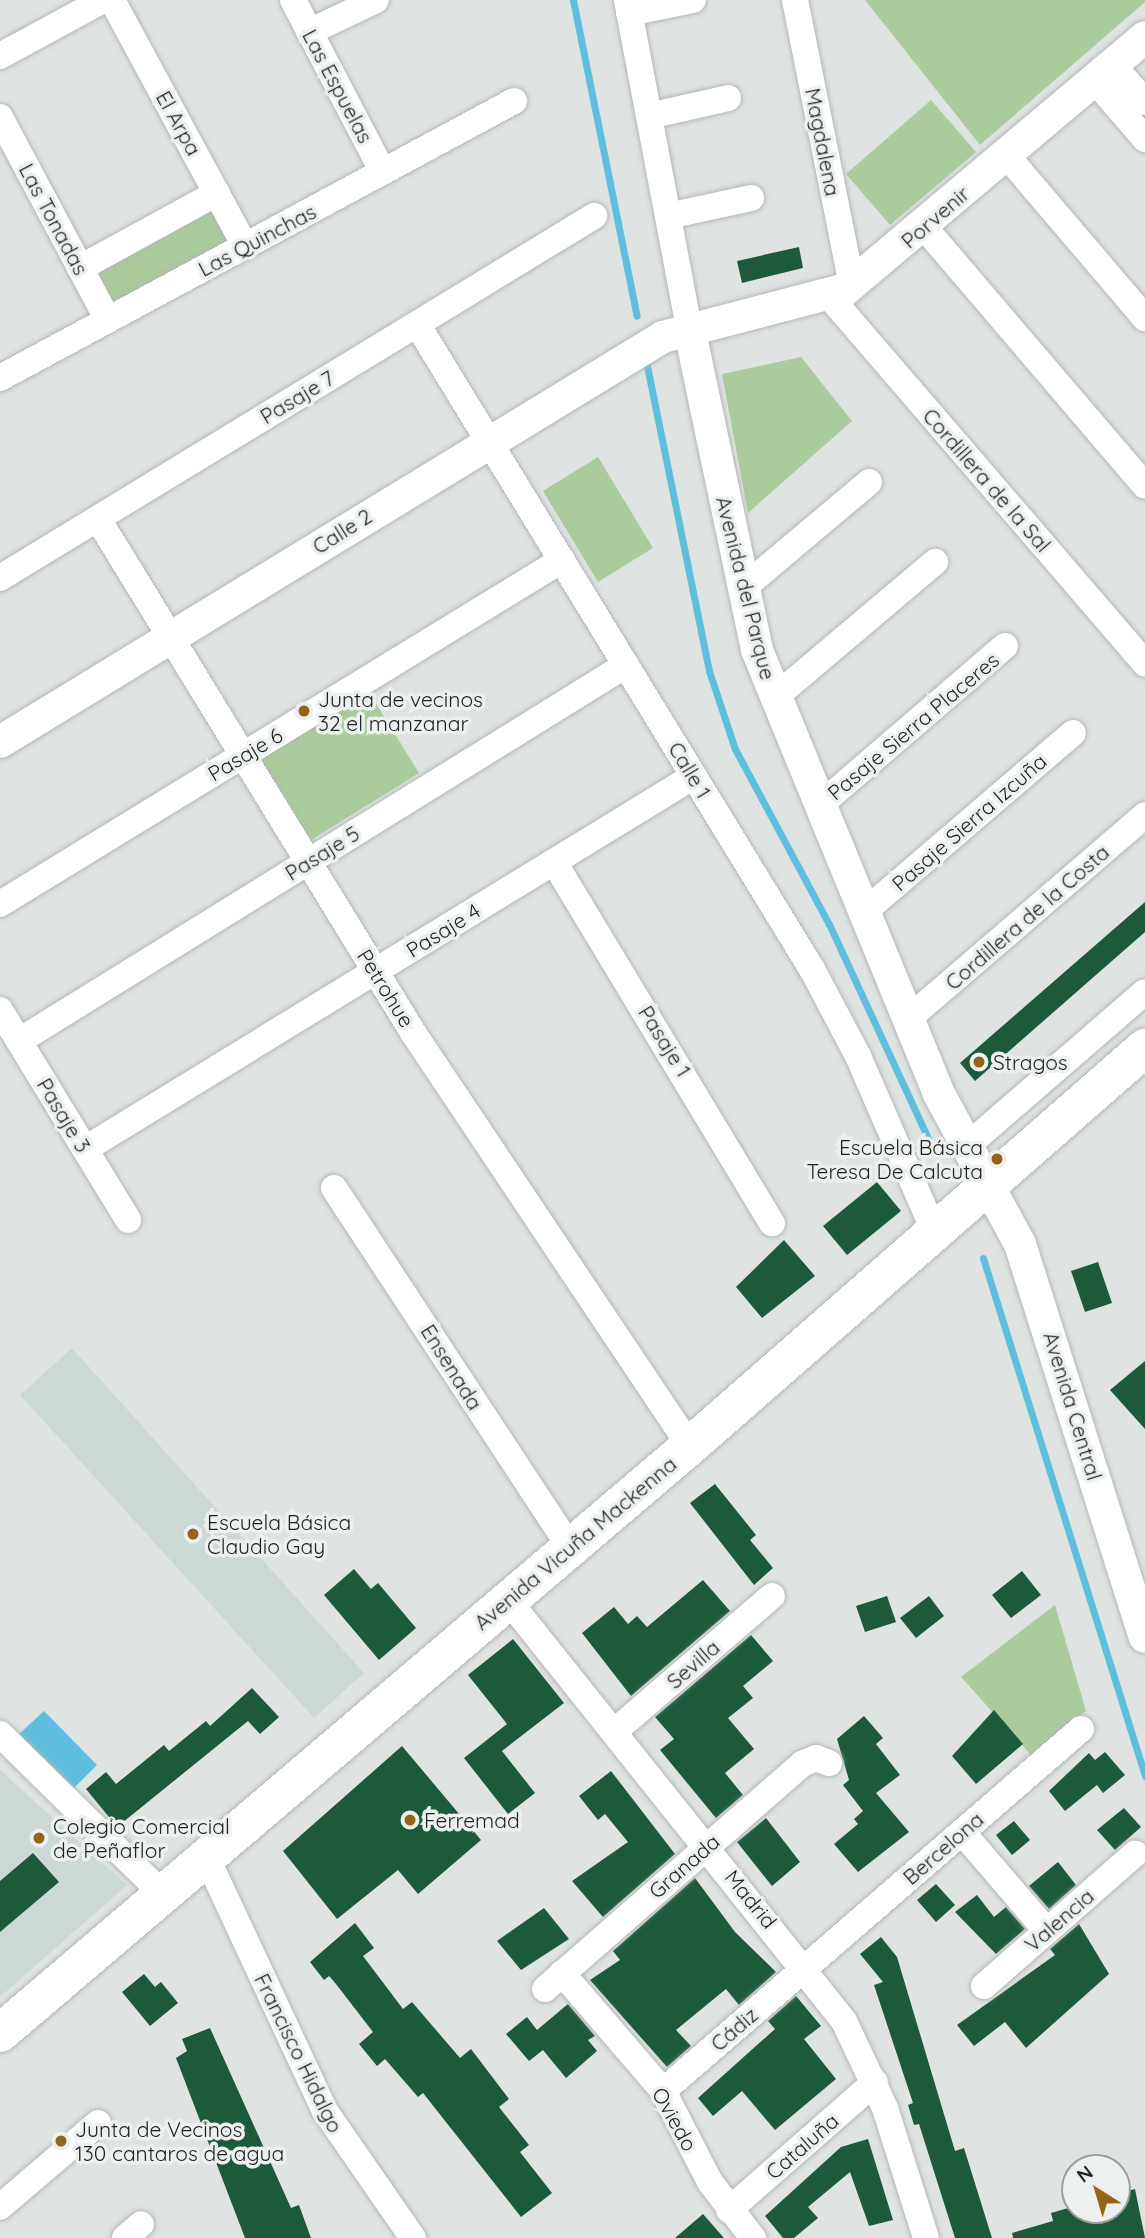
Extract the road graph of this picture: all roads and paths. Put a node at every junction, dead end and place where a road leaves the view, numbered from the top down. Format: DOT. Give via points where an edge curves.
graph roads {
  1 [pos="103,0"];
  2 [pos="112,0"];
  3 [pos="293,0"];
  4 [pos="376,0"];
  5 [pos="693,0"];
  6 [pos="795,0"];
  7 [pos="628,7"];
  8 [pos="309,32"];
  9 [pos="1145,37"];
  10 [pos="0,56"];
  11 [pos="1104,73"];
  12 [pos="728,97"];
  13 [pos="514,101"];
  14 [pos="1145,102"];
  15 [pos="649,116"];
  16 [pos="0,117"];
  17 [pos="1145,139"];
  18 [pos="1007,156"];
  19 [pos="383,172"];
  20 [pos="217,193"];
  21 [pos="751,198"];
  22 [pos="594,216"];
  23 [pos="668,216"];
  24 [pos="924,227"];
  25 [pos="245,246"];
  26 [pos="80,268"];
  27 [pos="840,290"];
  28 [pos="1145,318"];
  29 [pos="108,320"];
  30 [pos="417,324"];
  31 [pos="689,327"];
  32 [pos="0,378"];
  33 [pos="488,440"];
  34 [pos="869,482"];
  35 [pos="1145,486"];
  36 [pos="98,519"];
  37 [pos="562,560"];
  38 [pos="935,562"];
  39 [pos="0,579"];
  40 [pos="743,589"];
  41 [pos="171,638"];
  42 [pos="1005,646"];
  43 [pos="1145,664"];
  44 [pos="626,665"];
  45 [pos="774,698"];
  46 [pos="1073,733"];
  47 [pos="0,742"];
  48 [pos="243,755"];
  49 [pos="694,776"];
  50 [pos="820,805"];
  51 [pos="1145,815"];
  52 [pos="308,862"];
  53 [pos="554,862"];
  54 [pos="0,904"];
  55 [pos="864,912"];
  56 [pos="375,971"];
  57 [pos="1145,992"];
  58 [pos="0,1010"];
  59 [pos="908,1019"];
  60 [pos="19,1041"];
  61 [pos="1145,1048"];
  62 [pos="967,1146"];
  63 [pos="85,1149"];
  64 [pos="988,1181"];
  65 [pos="334,1188"];
  66 [pos="128,1220"];
  67 [pos="772,1223"];
  68 [pos="934,1231"];
  69 [pos="690,1446"];
  70 [pos="570,1547"];
  71 [pos="772,1596"];
  72 [pos="508,1600"];
  73 [pos="1145,1637"];
  74 [pos="1081,1729"];
  75 [pos="615,1731"];
  76 [pos="0,1734"];
  77 [pos="829,1763"];
  78 [pos="962,1832"];
  79 [pos="708,1846"];
  80 [pos="1135,1854"];
  81 [pos="206,1856"];
  82 [pos="162,1894"];
  83 [pos="1046,1931"];
  84 [pos="805,1966"];
  85 [pos="553,1981"];
  86 [pos="984,1986"];
  87 [pos="0,2033"];
  88 [pos="875,2082"];
  89 [pos="663,2091"];
  90 [pos="98,2123"];
  91 [pos="0,2207"];
  92 [pos="729,2210"];
  93 [pos="414,2238"];
  94 [pos="753,2238"];
  95 [pos="926,2238"];
  1 -- 10 [label="street"];
  2 -- 20 [label="street, El Arpa"];
  3 -- 8 [label="street, Las Espuelas"];
  4 -- 8 [label="street"];
  5 -- 7 [label="street"];
  6 -- 27 [label="street, Magdalena"];
  7 -- 15 [label="street, Avenida del Parque"];
  8 -- 19 [label="street, Las Espuelas"];
  9 -- 11 [label="street, Porvenir"];
  11 -- 14 [label="street"];
  11 -- 17 [label="street"];
  11 -- 18 [label="street, Porvenir"];
  12 -- 15 [label="street"];
  13 -- 19 [label="street, Las Quinchas"];
  15 -- 23 [label="street, Avenida del Parque"];
  16 -- 26 [label="street, Las Tonadas"];
  18 -- 24 [label="street, Porvenir"];
  18 -- 28 [label="street"];
  19 -- 25 [label="street, Las Quinchas"];
  20 -- 25 [label="street, El Arpa"];
  20 -- 26 [label="street"];
  21 -- 23 [label="street"];
  22 -- 30 [label="street, Pasaje 7"];
  23 -- 31 [label="street, Avenida del Parque"];
  24 -- 27 [label="street, Porvenir"];
  24 -- 35 [label="street"];
  25 -- 29 [label="street, Las Quinchas"];
  26 -- 29 [label="street, Las Tonadas"];
  27 -- 31 [label="street, Porvenir"];
  27 -- 43 [label="street, Cordillera de la Sal"];
  29 -- 32 [label="street, Las Quinchas"];
  30 -- 33 [label="street, Calle 1"];
  30 -- 36 [label="street, Pasaje 7"];
  31 -- 33 [label="street, Calle 2"];
  31 -- 40 [label="street, Avenida del Parque"];
  33 -- 37 [label="street, Calle 1"];
  33 -- 41 [label="street, Calle 2"];
  34 -- 40 [label="street"];
  36 -- 39 [label="street, Pasaje 7"];
  36 -- 41 [label="street, Petrohue"];
  37 -- 44 [label="street, Calle 1"];
  37 -- 48 [label="street, Pasaje 6"];
  38 -- 45 [label="street"];
  40 -- 45 [label="street, Avenida del Parque"];
  41 -- 47 [label="street, Calle 2"];
  41 -- 48 [label="street, Petrohue"];
  42 -- 50 [label="street, Pasaje Sierra Placeres"];
  44 -- 49 [label="street, Calle 1"];
  44 -- 52 [label="street, Pasaje 5"];
  45 -- 50 [label="street, Avenida del Parque"];
  46 -- 55 [label="street, Pasaje Sierra Izcuña"];
  48 -- 52 [label="street, Petrohue"];
  48 -- 54 [label="street, Pasaje 6"];
  49 -- 53 [label="street, Pasaje 4"];
  49 -- 68 [label="street, Calle 1" via="839,1018"];
  50 -- 55 [label="street, Avenida del Parque"];
  51 -- 59 [label="street, Cordillera de la Costa"];
  52 -- 56 [label="street, Petrohue"];
  52 -- 60 [label="street, Pasaje 5"];
  53 -- 56 [label="street, Pasaje 4"];
  53 -- 67 [label="street, Pasaje 1"];
  55 -- 59 [label="street, Avenida del Parque"];
  56 -- 63 [label="street, Pasaje 4"];
  56 -- 69 [label="street, Petrohue"];
  57 -- 62 [label="street"];
  58 -- 60 [label="street, Pasaje 3"];
  59 -- 62 [label="street, Avenida del Parque"];
  60 -- 63 [label="street, Pasaje 3"];
  61 -- 64 [label="main road, Avenida Vicuña Mackenna"];
  62 -- 64 [label="street, Avenida del Parque"];
  63 -- 66 [label="street, Pasaje 3"];
  64 -- 68 [label="main road, Avenida Vicuña Mackenna"];
  64 -- 73 [label="street, Avenida Central" via="1033,1279"];
  65 -- 70 [label="street, Ensenada"];
  68 -- 69 [label="main road, Avenida Vicuña Mackenna"];
  69 -- 70 [label="main road, Avenida Vicuña Mackenna"];
  70 -- 72 [label="main road, Avenida Vicuña Mackenna"];
  71 -- 75 [label="street, Sevilla"];
  72 -- 75 [label="street, Madrid"];
  72 -- 81 [label="main road, Avenida Vicuña Mackenna"];
  74 -- 78 [label="street, Bercelona"];
  75 -- 79 [label="street, Madrid"];
  76 -- 82 [label="street"];
  77 -- 79 [label="street, Granada" via="816,1758 802,1764"];
  78 -- 83 [label="street"];
  78 -- 84 [label="street, Bercelona"];
  79 -- 84 [label="street, Madrid"];
  79 -- 85 [label="street, Granada"];
  80 -- 83 [label="street, Valencia"];
  81 -- 82 [label="main road, Avenida Vicuña Mackenna"];
  81 -- 93 [label="street, Francisco Hidalgo" via="325,2111"];
  82 -- 87 [label="main road, Avenida Vicuña Mackenna"];
  83 -- 86 [label="street, Valencia"];
  84 -- 88 [label="street, Madrid" via="844,2021"];
  84 -- 89 [label="street, Cádiz"];
  85 -- 89 [label="street, Oviedo"];
  88 -- 92 [label="street, Cataluña"];
  88 -- 95 [label="street, Madrid"];
  89 -- 92 [label="street, Oviedo"];
  90 -- 91 [label="street"];
  92 -- 94 [label="street, Oviedo"];
}
